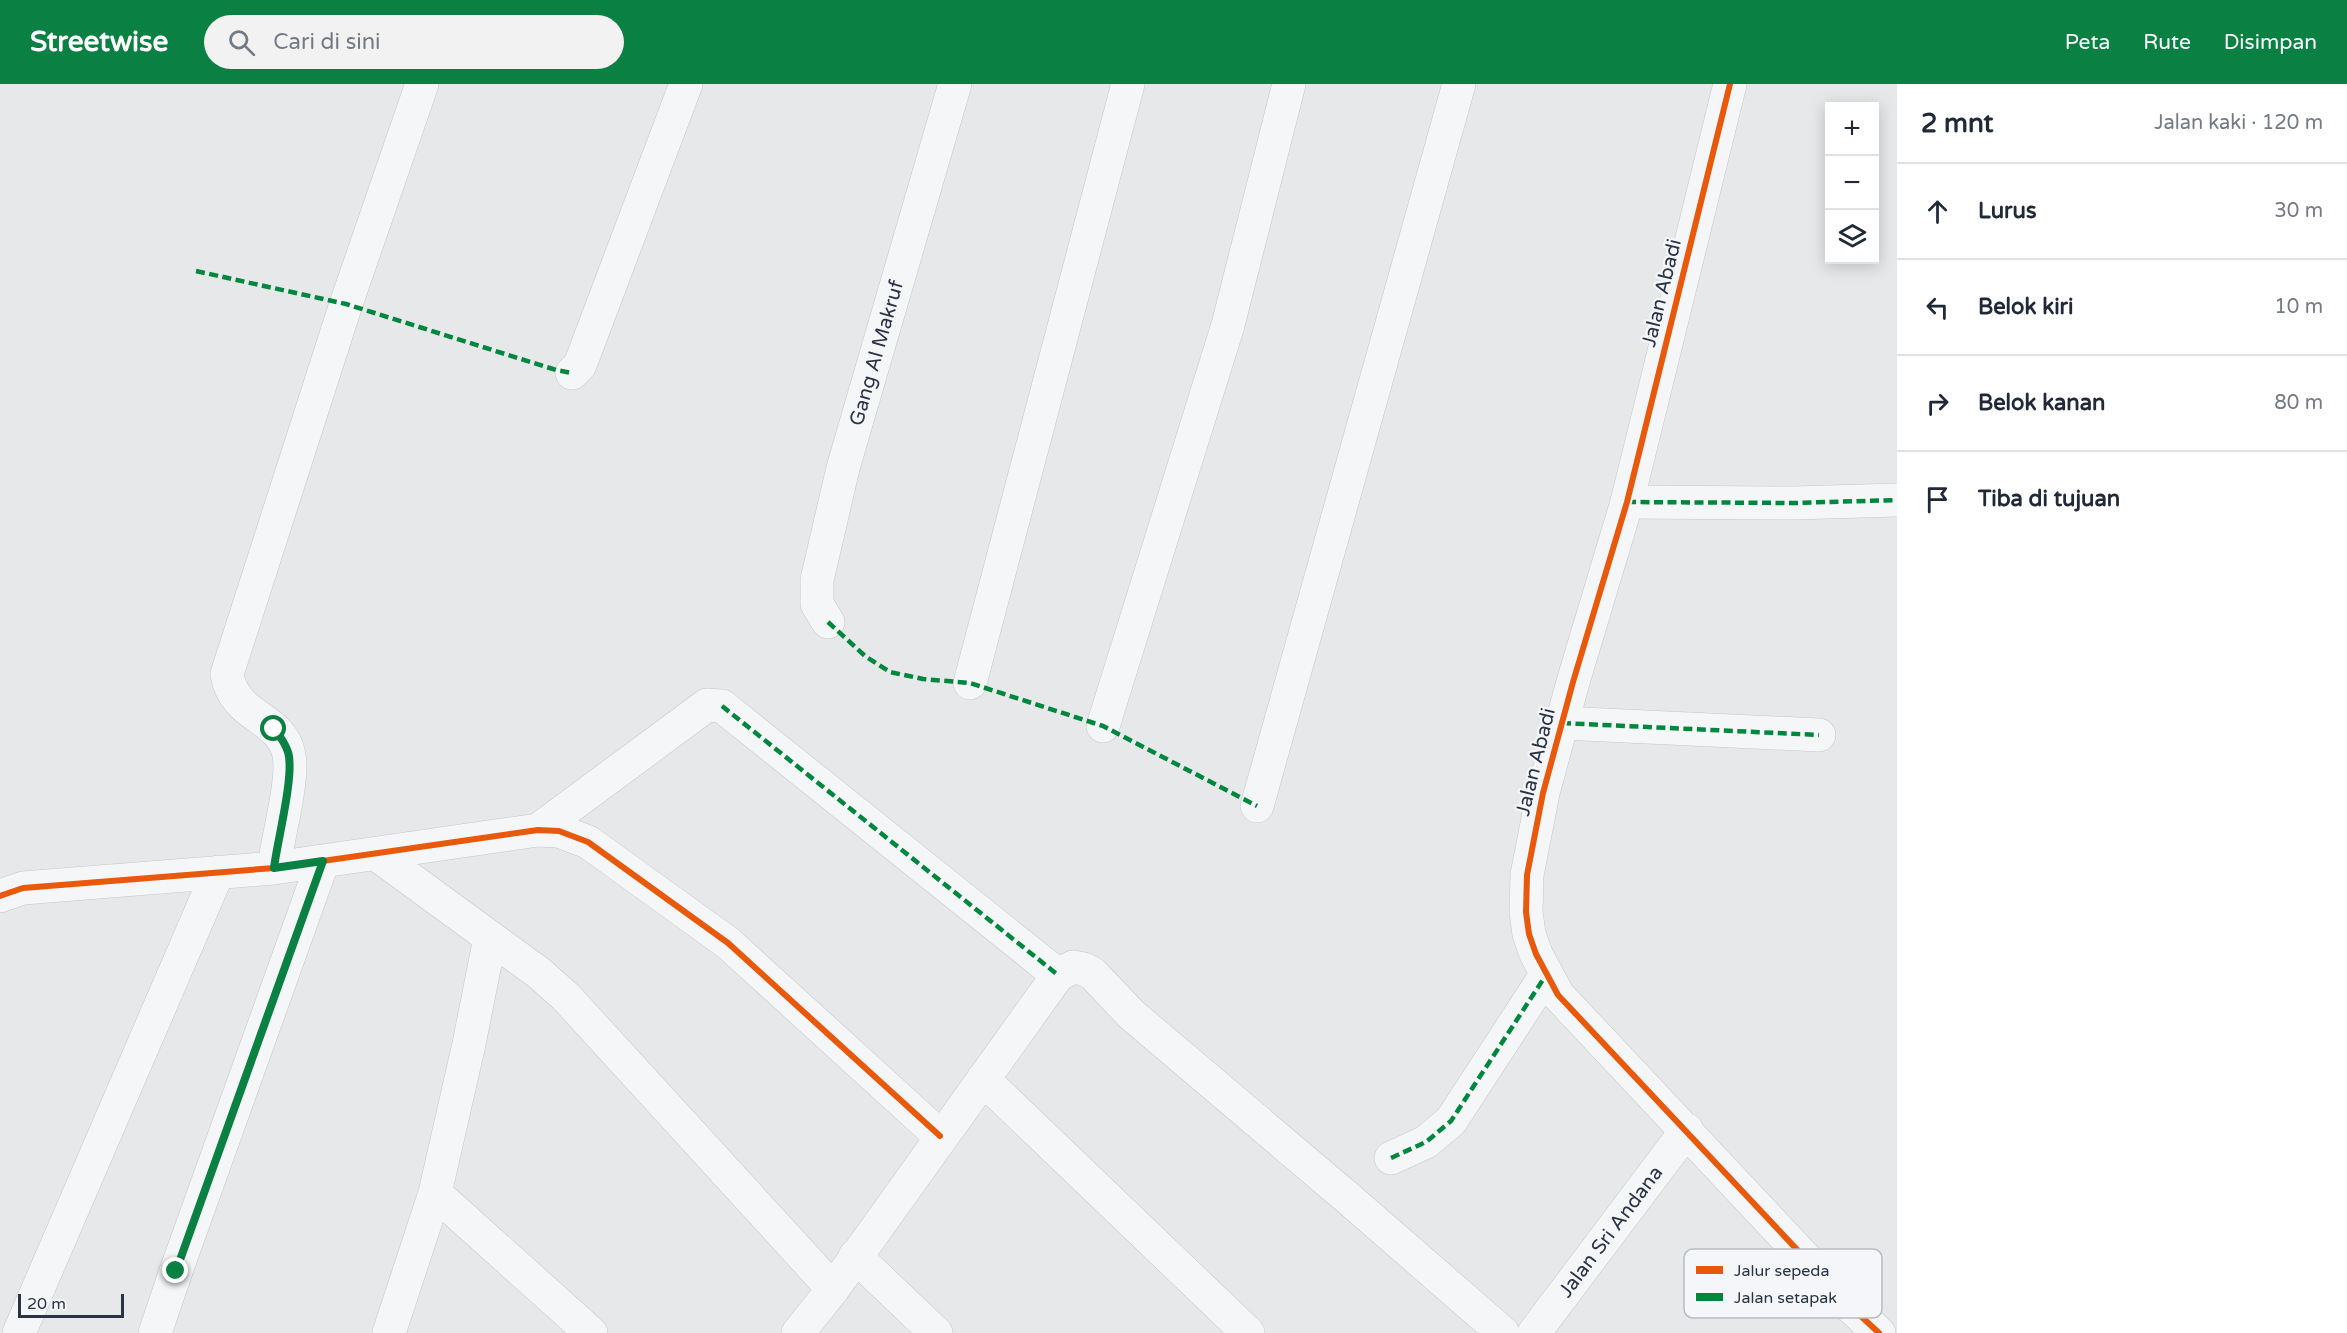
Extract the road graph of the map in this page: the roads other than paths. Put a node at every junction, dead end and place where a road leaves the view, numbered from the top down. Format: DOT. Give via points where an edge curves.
graph roads {
  1 [pos="422,84"];
  2 [pos="686,84"];
  3 [pos="955,84"];
  4 [pos="1128,84"];
  5 [pos="1288,84"];
  6 [pos="1459,84"];
  7 [pos="1730,84"];
  8 [pos="572,373"];
  9 [pos="1897,500"];
  10 [pos="1627,502"];
  11 [pos="828,622"];
  12 [pos="970,683"];
  13 [pos="1562,723"];
  14 [pos="1103,726"];
  15 [pos="1819,735"];
  16 [pos="1257,806"];
  17 [pos="538,830"];
  18 [pos="376,854"];
  19 [pos="275,856"];
  20 [pos="323,861"];
  21 [pos="218,872"];
  22 [pos="0,896"];
  23 [pos="490,938"];
  24 [pos="1058,975"];
  25 [pos="1546,975"];
  26 [pos="983,1079"];
  27 [pos="1687,1130"];
  28 [pos="940,1136"];
  29 [pos="1391,1158"];
  30 [pos="435,1193"];
  31 [pos="1797,1249"];
  32 [pos="855,1256"];
  33 [pos="833,1289"];
  34 [pos="1863,1318"];
  35 [pos="20,1333"];
  36 [pos="155,1333"];
  37 [pos="388,1333"];
  38 [pos="591,1333"];
  39 [pos="798,1333"];
  40 [pos="936,1333"];
  41 [pos="1248,1333"];
  42 [pos="1503,1333"];
  43 [pos="1534,1333"];
  44 [pos="1879,1333"];
  1 -- 19 [label="street" via="346,304 227,674 234,696 274,729 289,754 289,778"];
  2 -- 8 [label="street" via="580,366"];
  3 -- 11 [label="street, Gang Al Makruf" via="843,468 817,580 818,604"];
  4 -- 12 [label="street"];
  5 -- 14 [label="street" via="1228,325"];
  6 -- 16 [label="street"];
  7 -- 10 [label="street, Jalan Abadi"];
  9 -- 10 [label="street"];
  10 -- 13 [label="street, Jalan Abadi"];
  13 -- 15 [label="street"];
  13 -- 25 [label="street, Jalan Abadi" via="1527,875 1529,934"];
  17 -- 18 [label="street"];
  17 -- 24 [label="street" via="707,705 722,706"];
  17 -- 28 [label="street" via="559,831 588,842 728,943"];
  18 -- 20 [label="street"];
  18 -- 23 [label="street"];
  19 -- 20 [label="street"];
  19 -- 21 [label="street"];
  20 -- 36 [label="street"];
  21 -- 22 [label="street" via="23,888"];
  21 -- 35 [label="street"];
  23 -- 30 [label="street"];
  23 -- 33 [label="street" via="566,997"];
  24 -- 26 [label="street"];
  24 -- 42 [label="street" via="1073,967 1093,974 1132,1015"];
  25 -- 27 [label="street, Jalan Abadi" via="1558,994"];
  25 -- 29 [label="street" via="1450,1121 1426,1142"];
  26 -- 28 [label="street"];
  26 -- 41 [label="street"];
  27 -- 31 [label="street, Jalan Abadi"];
  27 -- 43 [label="street, Jalan Sri Andana"];
  28 -- 32 [label="street"];
  30 -- 37 [label="street"];
  30 -- 38 [label="street"];
  32 -- 33 [label="street"];
  32 -- 40 [label="street"];
  33 -- 39 [label="street"];
  34 -- 44 [label="street, Jalan Abadi"];
}
